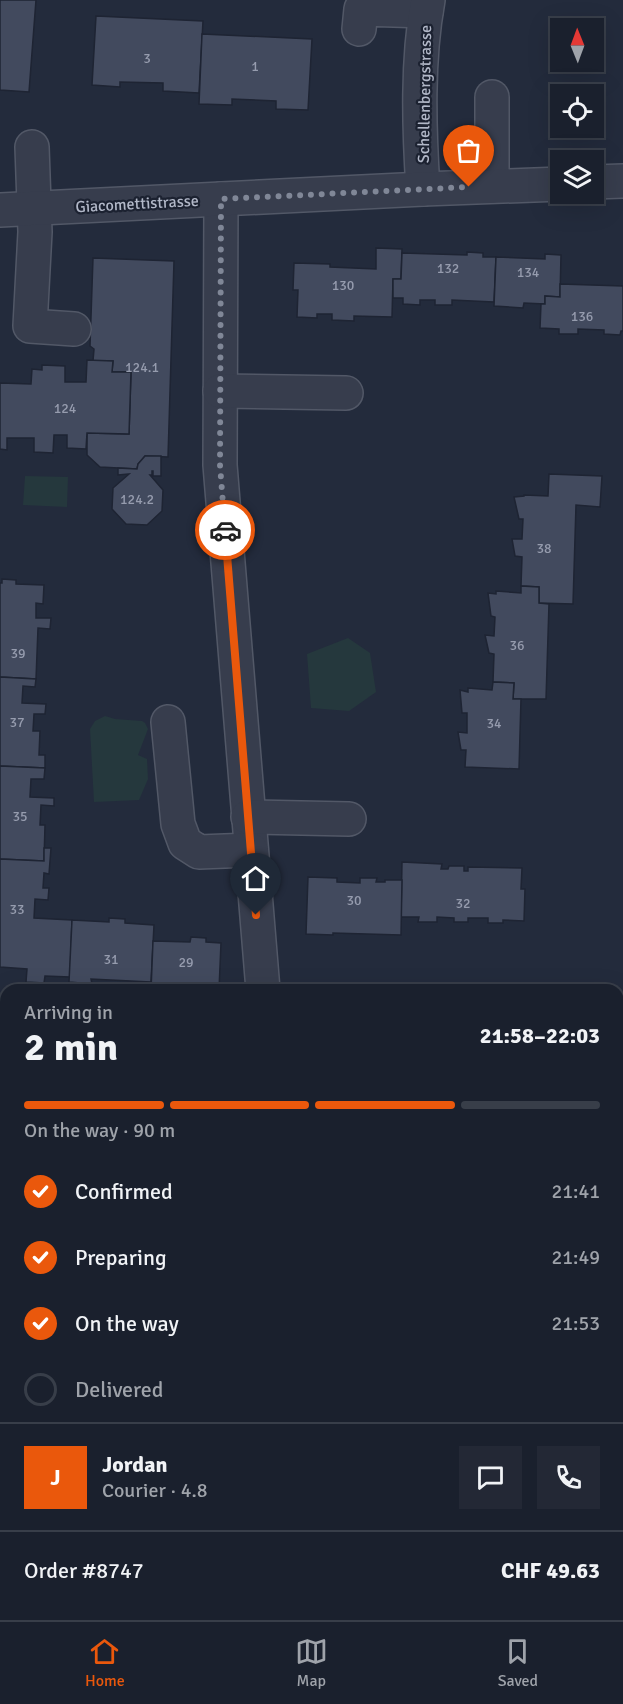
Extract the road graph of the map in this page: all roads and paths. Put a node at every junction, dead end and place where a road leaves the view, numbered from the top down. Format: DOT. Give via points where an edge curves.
graph roads {
  1 [pos="427,6"];
  2 [pos="359,29"];
  3 [pos="492,97"];
  4 [pos="32,147"];
  5 [pos="623,181"];
  6 [pos="604,182"];
  7 [pos="550,184"];
  8 [pos="492,186"];
  9 [pos="423,189"];
  10 [pos="221,199"];
  11 [pos="34,208"];
  12 [pos="0,210"];
  13 [pos="74,329"];
  14 [pos="220,391"];
  15 [pos="346,393"];
  16 [pos="168,722"];
  17 [pos="248,817"];
  18 [pos="349,819"];
  19 [pos="251,850"];
  20 [pos="262,984"];
  1 -- 2 [label="street" via="362,9"];
  1 -- 9 [label="street, Schellenbergstrasse" via="422,54"];
  3 -- 8 [label="street"];
  4 -- 11 [label="street"];
  5 -- 6 [label="street"];
  7 -- 8 [label="street, Giacomettistrasse"];
  8 -- 9 [label="street, Giacomettistrasse"];
  9 -- 10 [label="street, Giacomettistrasse"];
  10 -- 11 [label="street, Giacomettistrasse"];
  10 -- 14 [label="street"];
  11 -- 12 [label="street, Giacomettistrasse"];
  11 -- 13 [label="street" via="30,326"];
  14 -- 15 [label="street"];
  14 -- 17 [label="street" via="220,465"];
  16 -- 19 [label="street" via="178,824 185,843 199,852"];
  17 -- 18 [label="street"];
  17 -- 19 [label="street"];
  19 -- 20 [label="street"];
}
